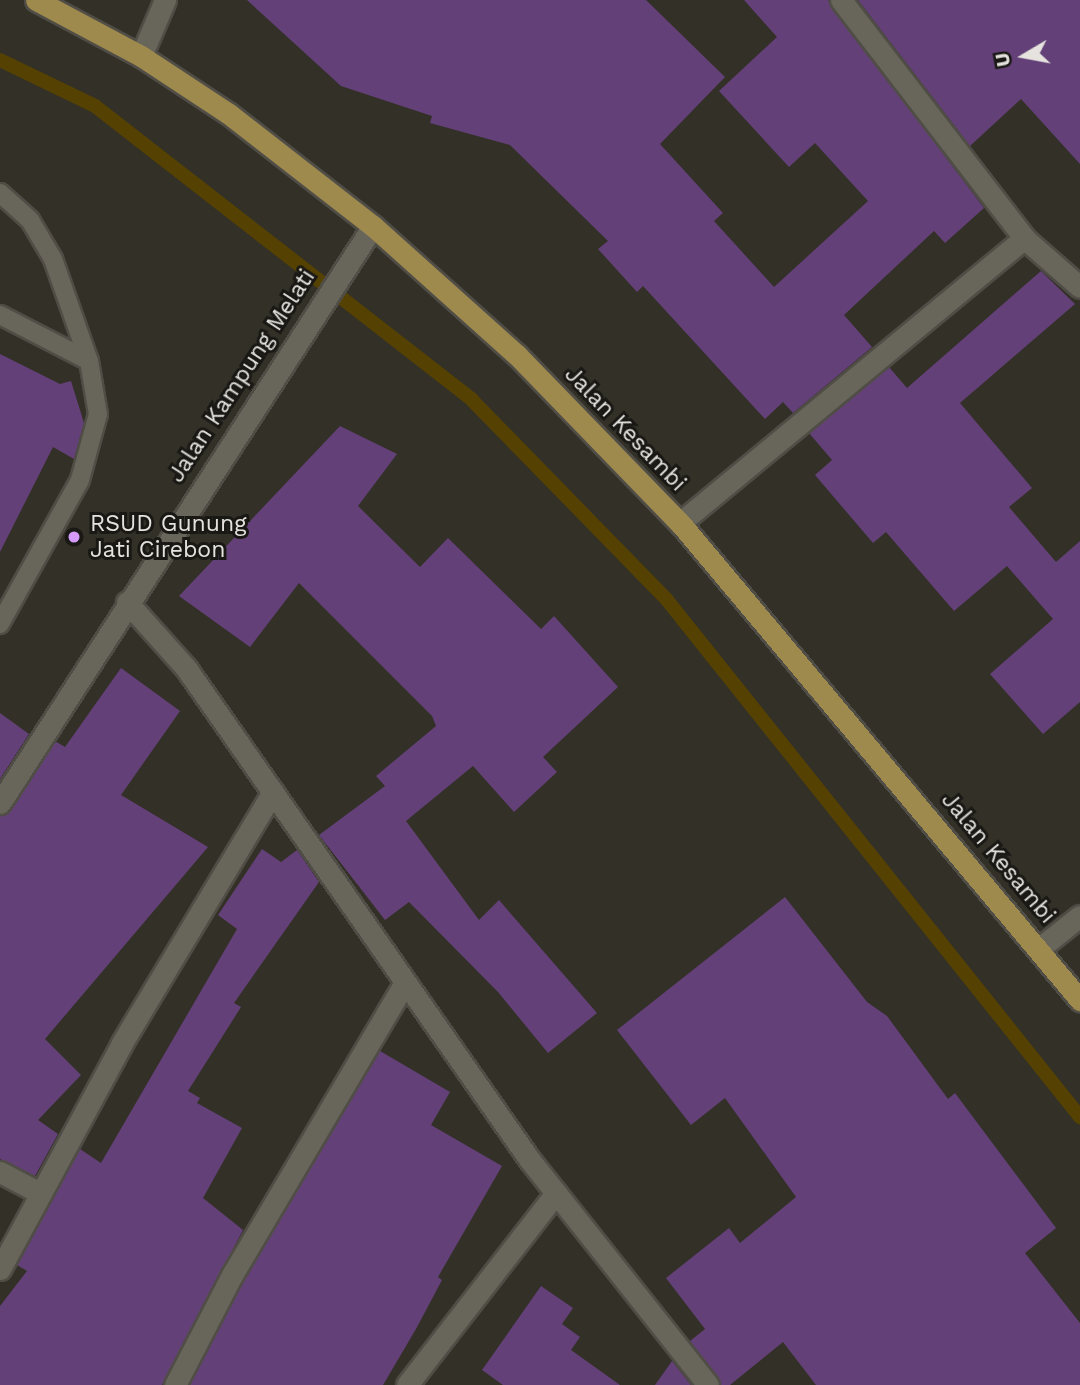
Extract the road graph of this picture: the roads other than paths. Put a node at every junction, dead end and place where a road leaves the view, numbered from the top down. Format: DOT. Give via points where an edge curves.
graph roads {
  1 [pos="36,0"];
  2 [pos="165,0"];
  3 [pos="842,0"];
  4 [pos="141,56"];
  5 [pos="0,193"];
  6 [pos="373,226"];
  7 [pos="1024,239"];
  8 [pos="1080,287"];
  9 [pos="0,315"];
  10 [pos="89,361"];
  11 [pos="680,523"];
  12 [pos="127,602"];
  13 [pos="0,624"];
  14 [pos="272,792"];
  15 [pos="0,803"];
  16 [pos="1080,916"];
  17 [pos="1040,948"];
  18 [pos="405,983"];
  19 [pos="1080,1000"];
  20 [pos="0,1172"];
  21 [pos="38,1192"];
  22 [pos="556,1193"];
  23 [pos="0,1269"];
  24 [pos="175,1385"];
  25 [pos="408,1385"];
  26 [pos="708,1385"];
  1 -- 4 [label="main road, Jalan Kesambi"];
  2 -- 4 [label="street"];
  3 -- 7 [label="street"];
  4 -- 6 [label="main road, Jalan Kesambi" via="229,114"];
  5 -- 10 [label="lane" via="30,220 53,259"];
  6 -- 11 [label="main road, Jalan Kesambi" via="517,355"];
  6 -- 12 [label="street, Jalan Kampung Melati"];
  7 -- 8 [label="street"];
  7 -- 11 [label="street"];
  9 -- 10 [label="lane"];
  10 -- 13 [label="lane" via="98,414 80,480"];
  11 -- 17 [label="main road, Jalan Kesambi"];
  12 -- 14 [label="street" via="186,668"];
  12 -- 15 [label="street, Jalan Kampung Melati"];
  14 -- 18 [label="street"];
  14 -- 21 [label="street"];
  16 -- 17 [label="street"];
  17 -- 19 [label="main road, Jalan Kesambi"];
  18 -- 22 [label="street"];
  18 -- 24 [label="street" via="232,1275"];
  20 -- 21 [label="street"];
  21 -- 23 [label="street"];
  22 -- 25 [label="street"];
  22 -- 26 [label="street"];
}
